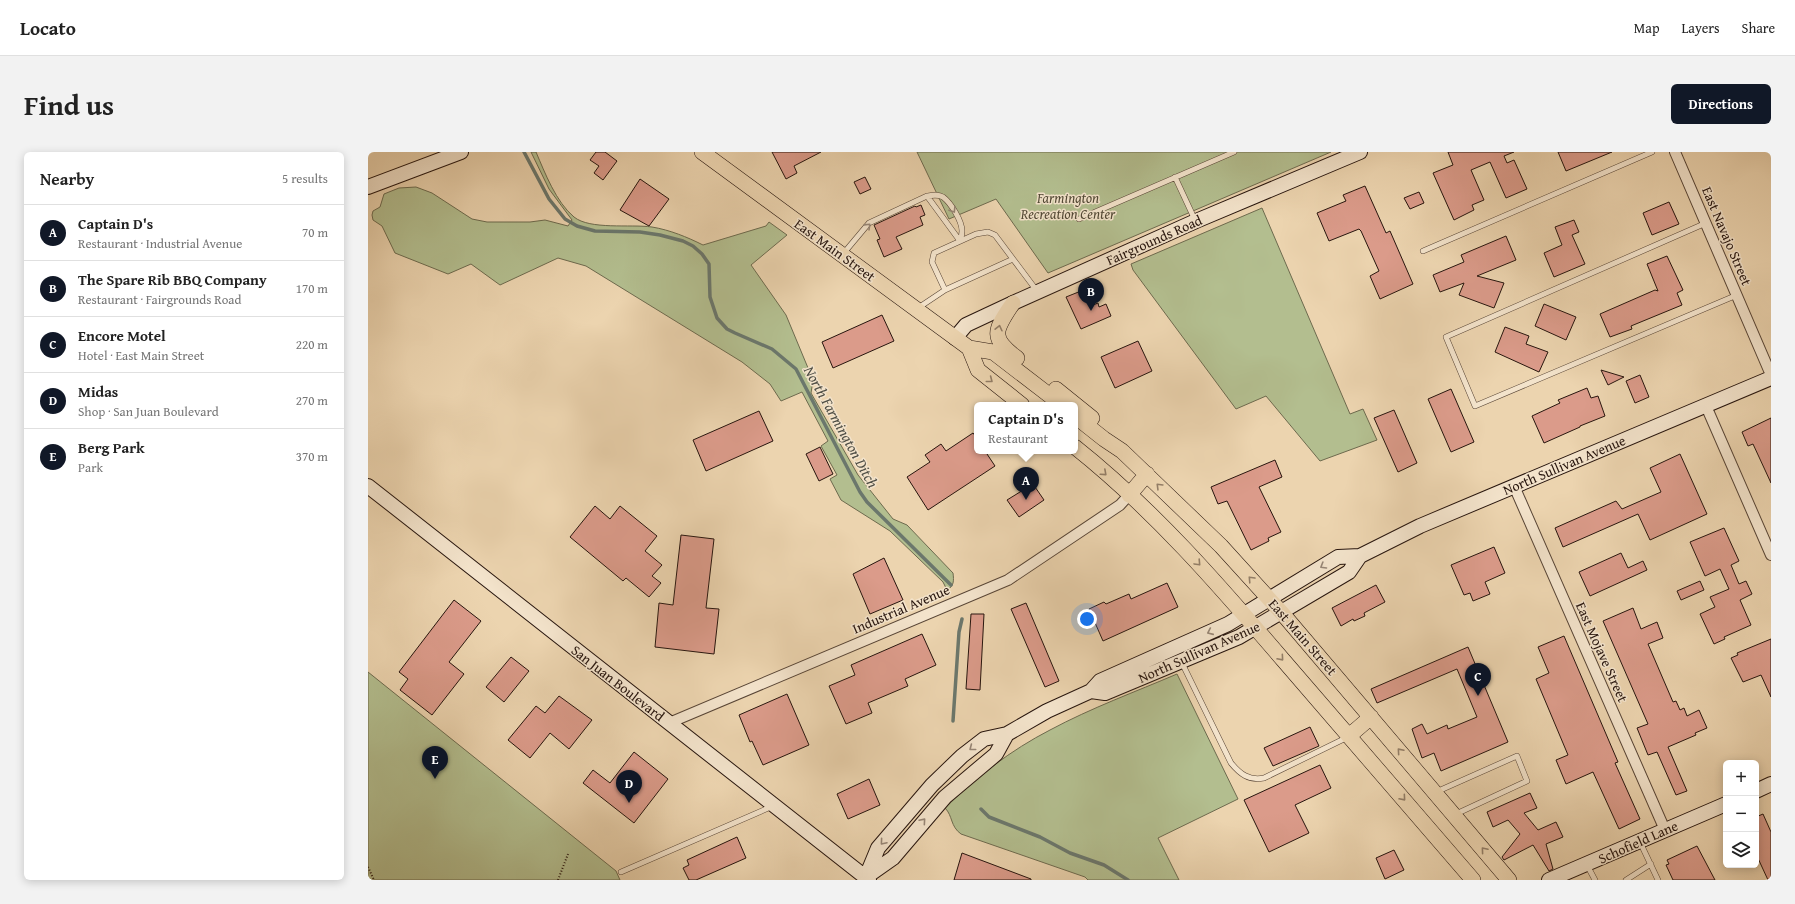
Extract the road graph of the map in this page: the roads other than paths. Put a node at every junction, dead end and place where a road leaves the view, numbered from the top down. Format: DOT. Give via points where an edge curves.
graph roads {
  1 [pos="461,152"];
  2 [pos="702,152"];
  3 [pos="1234,152"];
  4 [pos="1360,152"];
  5 [pos="1652,152"];
  6 [pos="1675,152"];
  7 [pos="1175,177"];
  8 [pos="368,187"];
  9 [pos="928,196"];
  10 [pos="1079,219"];
  11 [pos="1196,221"];
  12 [pos="1706,223"];
  13 [pos="960,241"];
  14 [pos="1423,250"];
  15 [pos="842,255"];
  16 [pos="1013,259"];
  17 [pos="945,290"];
  18 [pos="1038,292"];
  19 [pos="1737,295"];
  20 [pos="1013,302"];
  21 [pos="917,309"];
  22 [pos="955,338"];
  23 [pos="969,348"];
  24 [pos="1771,376"];
  25 [pos="1018,402"];
  26 [pos="1058,402"];
  27 [pos="1072,402"];
  28 [pos="1706,406"];
  29 [pos="1078,407"];
  30 [pos="1078,418"];
  31 [pos="1078,450"];
  32 [pos="1122,451"];
  33 [pos="1147,474"];
  34 [pos="368,486"];
  35 [pos="1514,486"];
  36 [pos="1129,495"];
  37 [pos="1360,556"];
  38 [pos="1771,556"];
  39 [pos="1270,599"];
  40 [pos="1282,613"];
  41 [pos="1245,615"];
  42 [pos="1256,628"];
  43 [pos="1181,662"];
  44 [pos="1091,692"];
  45 [pos="1371,717"];
  46 [pos="669,723"];
  47 [pos="1007,734"];
  48 [pos="1349,736"];
  49 [pos="1771,784"];
  50 [pos="1759,789"];
  51 [pos="1436,792"];
  52 [pos="1723,805"];
  53 [pos="774,806"];
  54 [pos="1455,815"];
  55 [pos="1665,830"];
  56 [pos="1640,841"];
  57 [pos="1651,864"];
  58 [pos="1586,865"];
  59 [pos="621,872"];
  60 [pos="867,879"];
  61 [pos="1473,880"];
  62 [pos="1509,880"];
  63 [pos="1549,880"];
  64 [pos="1595,880"];
  65 [pos="1626,880"];
  66 [pos="1658,880"];
  1 -- 8 [label="main road"];
  2 -- 15 [label="main road, East Main Street"];
  3 -- 7 [label="lane"];
  4 -- 11 [label="main road, Fairgrounds Road"];
  5 -- 14 [label="lane"];
  6 -- 12 [label="street, East Navajo Street"];
  7 -- 10 [label="lane"];
  7 -- 11 [label="lane"];
  9 -- 13 [label="lane"];
  9 -- 13 [label="lane, one-way" via="943,197 950,206 959,220 962,231"];
  15 -- 9 [label="lane, one-way" via="869,223"];
  11 -- 18 [label="main road, Fairgrounds Road"];
  12 -- 19 [label="street, East Navajo Street"];
  12 -- 19 [label="lane" via="1446,337 1474,406"];
  13 -- 16 [label="lane" via="988,232 995,235"];
  13 -- 17 [label="lane" via="934,253 932,262"];
  15 -- 21 [label="main road, East Main Street"];
  16 -- 17 [label="lane"];
  16 -- 18 [label="lane"];
  17 -- 21 [label="lane"];
  18 -- 20 [label="main road, Fairgrounds Road"];
  19 -- 24 [label="street, East Navajo Street"];
  20 -- 22 [label="main road, Fairgrounds Road" via="966,325"];
  27 -- 20 [label="main road, one-way" via="1002,346 997,335 1000,321"];
  21 -- 22 [label="main road, East Main Street"];
  22 -- 23 [label="main road, East Main Street"];
  23 -- 25 [label="main road, one-way" via="978,370"];
  23 -- 26 [label="main road, East Main Street" via="993,352"];
  24 -- 28 [label="main road, North Sullivan Avenue"];
  28 -- 35 [label="main road, North Sullivan Avenue"];
  28 -- 38 [label="street"];
  32 -- 29 [label="main road, one-way" via="1108,431"];
  30 -- 32 [label="main road, East Main Street"];
  31 -- 36 [label="main road, one-way"];
  32 -- 33 [label="main road, East Main Street"];
  33 -- 36 [label="main road"];
  39 -- 33 [label="main road, East Main Street, one-way"];
  34 -- 46 [label="main road, San Juan Boulevard"];
  35 -- 37 [label="main road, North Sullivan Avenue" via="1420,526"];
  35 -- 55 [label="street, East Mojave Street"];
  36 -- 41 [label="main road, one-way"];
  36 -- 46 [label="street, Industrial Avenue" via="1120,505 1008,580"];
  37 -- 39 [label="main road, North Sullivan Avenue, one-way" via="1338,557"];
  37 -- 40 [label="main road, North Sullivan Avenue" via="1349,572"];
  39 -- 40 [label="main road, East Main Street"];
  39 -- 41 [label="main road, North Sullivan Avenue"];
  40 -- 42 [label="main road, North Sullivan Avenue"];
  40 -- 45 [label="main road, East Main Street"];
  41 -- 42 [label="main road"];
  41 -- 44 [label="main road, North Sullivan Avenue, one-way" via="1100,681"];
  42 -- 43 [label="main road, North Sullivan Avenue"];
  42 -- 48 [label="main road, one-way"];
  43 -- 44 [label="main road, North Sullivan Avenue" via="1105,693"];
  43 -- 48 [label="lane" via="1230,763 1247,777 1264,778"];
  44 -- 47 [label="main road, North Sullivan Avenue" via="1047,711"];
  45 -- 48 [label="main road"];
  51 -- 45 [label="main road, East Main Street, one-way"];
  46 -- 53 [label="main road, San Juan Boulevard"];
  60 -- 47 [label="main road, one-way" via="893,858 945,797 996,754"];
  47 -- 60 [label="main road, North Sullivan Avenue, one-way" via="984,739 932,784 878,848"];
  48 -- 61 [label="main road, one-way"];
  49 -- 50 [label="main road"];
  51 -- 54 [label="main road, East Main Street"];
  51 -- 54 [label="lane" via="1517,756 1527,781"];
  52 -- 55 [label="main road, Schofield Lane"];
  53 -- 59 [label="lane"];
  53 -- 60 [label="main road, San Juan Boulevard"];
  62 -- 54 [label="main road, East Main Street, one-way"];
  55 -- 56 [label="main road, Schofield Lane"];
  56 -- 57 [label="lane"];
  56 -- 58 [label="main road, Schofield Lane"];
  57 -- 65 [label="lane"];
  57 -- 66 [label="lane"];
  58 -- 63 [label="main road, Schofield Lane"];
  58 -- 64 [label="lane"];
}
